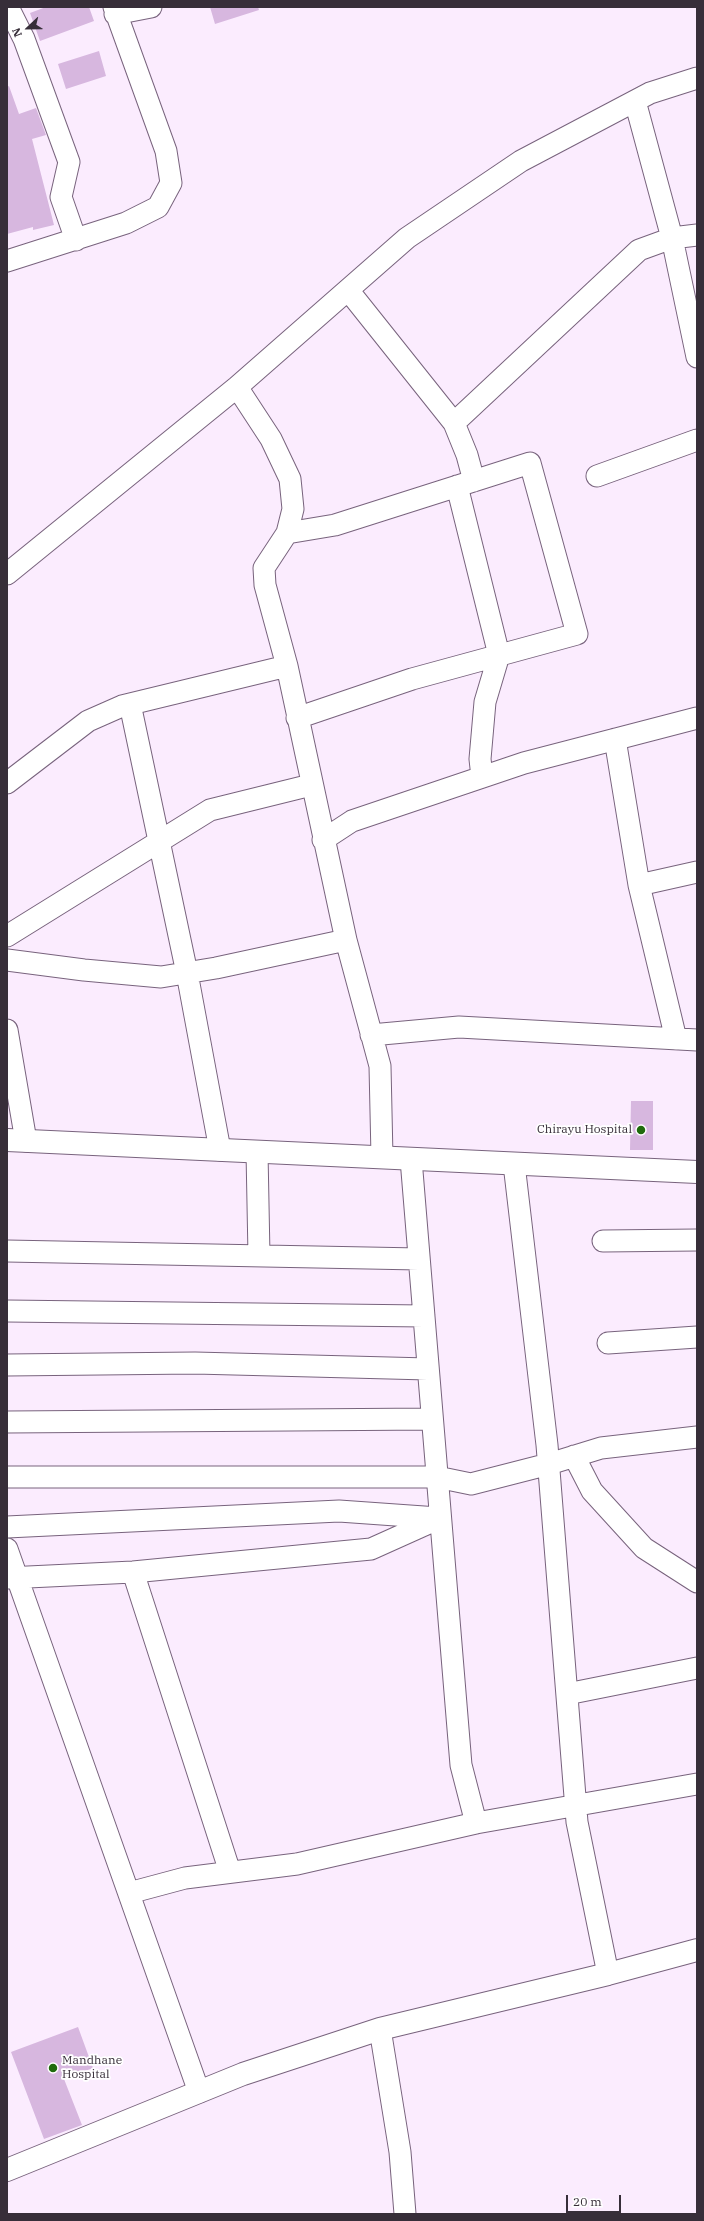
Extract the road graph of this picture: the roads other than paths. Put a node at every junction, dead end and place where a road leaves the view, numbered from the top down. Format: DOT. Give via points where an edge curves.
graph roads {
  1 [pos="8,7"];
  2 [pos="151,7"];
  3 [pos="115,11"];
  4 [pos="697,78"];
  5 [pos="635,101"];
  6 [pos="697,235"];
  7 [pos="672,238"];
  8 [pos="76,240"];
  9 [pos="7,261"];
  10 [pos="348,290"];
  11 [pos="697,357"];
  12 [pos="237,387"];
  13 [pos="454,423"];
  14 [pos="697,440"];
  15 [pos="596,476"];
  16 [pos="466,483"];
  17 [pos="287,532"];
  18 [pos="7,574"];
  19 [pos="499,655"];
  20 [pos="287,666"];
  21 [pos="130,704"];
  22 [pos="297,718"];
  23 [pos="697,718"];
  24 [pos="615,740"];
  25 [pos="482,777"];
  26 [pos="7,783"];
  27 [pos="311,785"];
  28 [pos="323,840"];
  29 [pos="159,841"];
  30 [pos="697,872"];
  31 [pos="639,885"];
  32 [pos="7,936"];
  33 [pos="346,940"];
  34 [pos="7,960"];
  35 [pos="187,973"];
  36 [pos="7,1030"];
  37 [pos="371,1035"];
  38 [pos="676,1039"];
  39 [pos="697,1040"];
  40 [pos="17,1140"];
  41 [pos="220,1150"];
  42 [pos="257,1152"];
  43 [pos="382,1157"];
  44 [pos="412,1159"];
  45 [pos="514,1164"];
  46 [pos="697,1172"];
  47 [pos="697,1240"];
  48 [pos="603,1241"];
  49 [pos="7,1251"];
  50 [pos="259,1256"];
  51 [pos="419,1259"];
  52 [pos="7,1311"];
  53 [pos="424,1316"];
  54 [pos="697,1337"];
  55 [pos="608,1343"];
  56 [pos="7,1365"];
  57 [pos="428,1369"];
  58 [pos="432,1419"];
  59 [pos="7,1422"];
  60 [pos="697,1437"];
  61 [pos="574,1456"];
  62 [pos="549,1464"];
  63 [pos="7,1476"];
  64 [pos="437,1477"];
  65 [pos="440,1518"];
  66 [pos="7,1527"];
  67 [pos="7,1549"];
  68 [pos="133,1572"];
  69 [pos="12,1578"];
  70 [pos="697,1582"];
  71 [pos="697,1668"];
  72 [pos="567,1694"];
  73 [pos="697,1784"];
  74 [pos="576,1805"];
  75 [pos="476,1822"];
  76 [pos="230,1872"];
  77 [pos="129,1893"];
  78 [pos="697,1950"];
  79 [pos="608,1974"];
  80 [pos="380,2029"];
  81 [pos="199,2092"];
  82 [pos="7,2170"];
  83 [pos="405,2214"];
  1 -- 8 [label="street" via="24,39 69,162 61,197"];
  2 -- 3 [label="street"];
  3 -- 8 [label="street" via="166,150 171,183 158,207 126,223"];
  4 -- 5 [label="street" via="650,93"];
  5 -- 7 [label="street"];
  5 -- 10 [label="street" via="521,161 444,211 407,238"];
  6 -- 7 [label="street"];
  7 -- 11 [label="street"];
  7 -- 13 [label="street" via="639,250"];
  8 -- 9 [label="street"];
  10 -- 12 [label="street"];
  10 -- 13 [label="street"];
  12 -- 17 [label="street" via="271,439 290,479 293,509"];
  12 -- 18 [label="street"];
  13 -- 16 [label="street" via="467,456"];
  14 -- 15 [label="street"];
  16 -- 17 [label="street" via="334,525"];
  16 -- 19 [label="street"];
  16 -- 19 [label="street" via="530,463 577,634"];
  17 -- 20 [label="street" via="264,568 265,585"];
  19 -- 22 [label="street" via="412,679"];
  19 -- 25 [label="street" via="485,702 480,759"];
  20 -- 21 [label="street"];
  20 -- 22 [label="street"];
  21 -- 26 [label="street" via="88,721"];
  21 -- 29 [label="street"];
  22 -- 27 [label="street"];
  23 -- 24 [label="street"];
  24 -- 25 [label="street" via="524,763"];
  24 -- 31 [label="street"];
  25 -- 28 [label="street" via="352,821"];
  27 -- 28 [label="street"];
  27 -- 29 [label="street" via="210,810"];
  28 -- 33 [label="street"];
  29 -- 32 [label="street"];
  29 -- 35 [label="street"];
  30 -- 31 [label="street"];
  31 -- 38 [label="street"];
  33 -- 35 [label="street"];
  33 -- 37 [label="street"];
  34 -- 35 [label="street" via="160,977"];
  35 -- 41 [label="street"];
  36 -- 40 [label="street"];
  37 -- 38 [label="street" via="459,1027"];
  37 -- 43 [label="street" via="380,1066"];
  38 -- 39 [label="street"];
  40 -- 41 [label="street"];
  41 -- 42 [label="street"];
  42 -- 43 [label="street"];
  42 -- 50 [label="street"];
  43 -- 44 [label="street"];
  44 -- 45 [label="street"];
  44 -- 51 [label="street"];
  45 -- 46 [label="street"];
  45 -- 62 [label="street"];
  47 -- 48 [label="street"];
  49 -- 50 [label="street"];
  50 -- 51 [label="street"];
  51 -- 53 [label="street"];
  52 -- 53 [label="street"];
  53 -- 57 [label="street"];
  54 -- 55 [label="street"];
  56 -- 57 [label="street" via="195,1363"];
  57 -- 58 [label="street"];
  58 -- 59 [label="street"];
  58 -- 64 [label="street"];
  60 -- 61 [label="street" via="601,1448"];
  61 -- 62 [label="street"];
  61 -- 70 [label="street" via="592,1491 644,1548"];
  62 -- 64 [label="street" via="472,1484"];
  62 -- 72 [label="street"];
  63 -- 64 [label="street"];
  64 -- 65 [label="street"];
  65 -- 66 [label="street" via="339,1511"];
  65 -- 68 [label="street" via="371,1549"];
  65 -- 75 [label="street" via="461,1765"];
  67 -- 69 [label="street"];
  68 -- 69 [label="street"];
  68 -- 76 [label="street"];
  69 -- 77 [label="street"];
  71 -- 72 [label="street"];
  72 -- 74 [label="street"];
  73 -- 74 [label="street"];
  74 -- 75 [label="street"];
  74 -- 79 [label="street" via="577,1822"];
  75 -- 76 [label="street" via="297,1864"];
  76 -- 77 [label="street" via="184,1878"];
  77 -- 81 [label="street"];
  78 -- 79 [label="street"];
  79 -- 80 [label="street"];
  80 -- 81 [label="street" via="243,2074"];
  80 -- 83 [label="street" via="400,2152"];
  81 -- 82 [label="street"];
}
